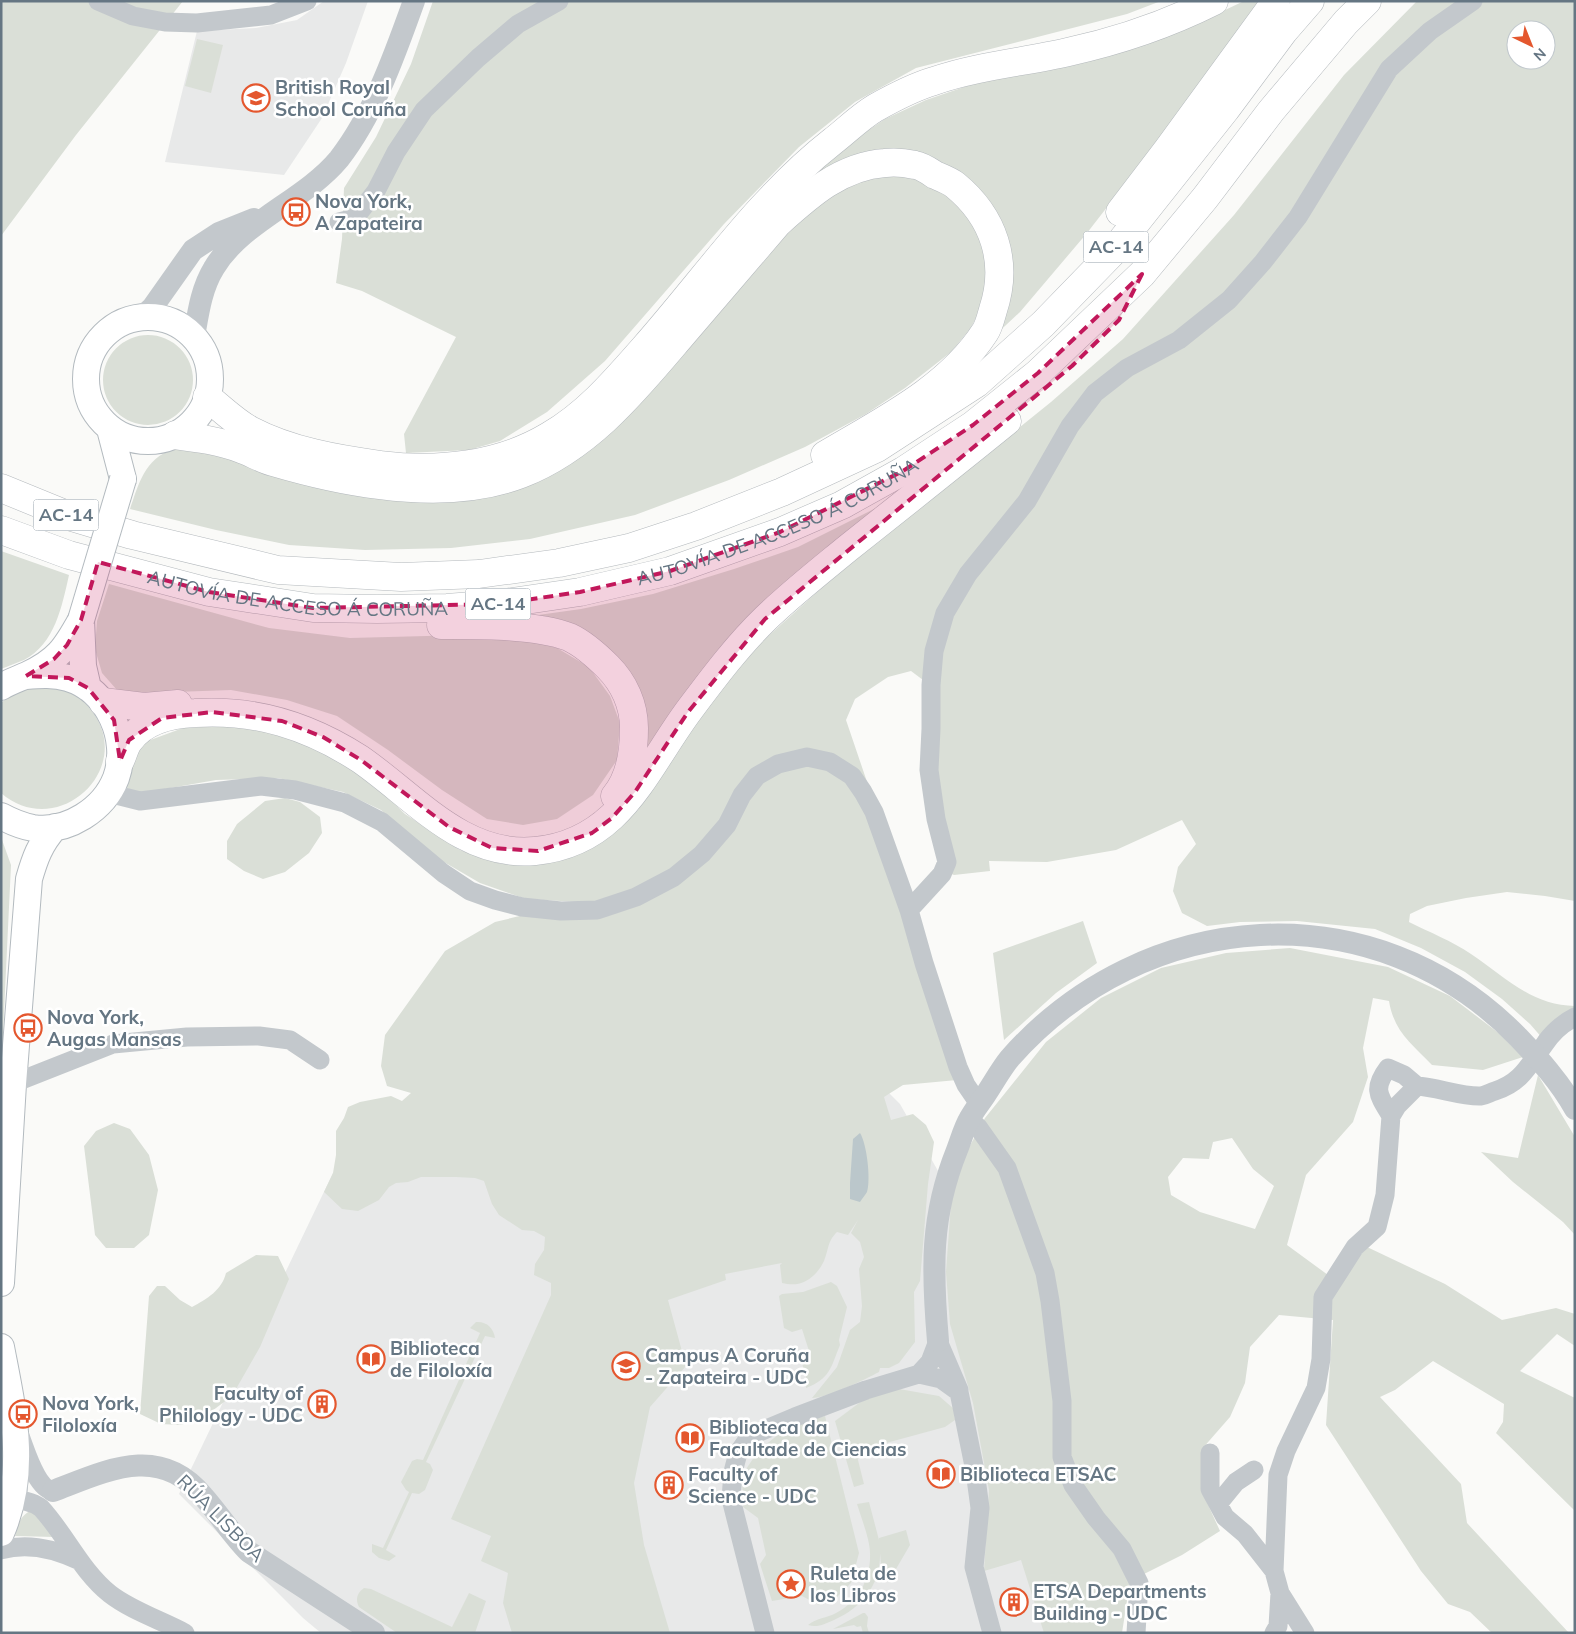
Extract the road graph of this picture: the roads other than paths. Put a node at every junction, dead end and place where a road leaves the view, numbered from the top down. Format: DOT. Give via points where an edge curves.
graph roads {
  1 [pos="98,1"];
  2 [pos="307,1"];
  3 [pos="414,1"];
  4 [pos="559,1"];
  5 [pos="1214,1"];
  6 [pos="1276,1"];
  7 [pos="1310,1"];
  8 [pos="1368,1"];
  9 [pos="1473,1"];
  10 [pos="274,213"];
  11 [pos="339,222"];
  12 [pos="1142,274"];
  13 [pos="141,318"];
  14 [pos="194,337"];
  15 [pos="207,397"];
  16 [pos="110,429"];
  17 [pos="175,435"];
  18 [pos="148,442"];
  19 [pos="877,448"];
  20 [pos="123,479"];
  21 [pos="1,488"];
  22 [pos="782,492"];
  23 [pos="1,530"];
  24 [pos="209,592"];
  25 [pos="81,620"];
  26 [pos="26,676"];
  27 [pos="1,687"];
  28 [pos="95,695"];
  29 [pos="120,761"];
  30 [pos="108,793"];
  31 [pos="1,817"];
  32 [pos="55,827"];
  33 [pos="29,879"];
  34 [pos="909,910"];
  35 [pos="1575,1017"];
  36 [pos="1537,1056"];
  37 [pos="320,1060"];
  38 [pos="7,1086"];
  39 [pos="1417,1086"];
  40 [pos="1575,1109"];
  41 [pos="974,1112"];
  42 [pos="1391,1116"];
  43 [pos="1,1283"];
  44 [pos="938,1341"];
  45 [pos="1,1346"];
  46 [pos="919,1374"];
  47 [pos="898,1380"];
  48 [pos="961,1400"];
  49 [pos="16,1427"];
  50 [pos="1210,1453"];
  51 [pos="17,1466"];
  52 [pos="1254,1470"];
  53 [pos="53,1491"];
  54 [pos="26,1501"];
  55 [pos="1218,1504"];
  56 [pos="1,1533"];
  57 [pos="1,1550"];
  58 [pos="80,1561"];
  59 [pos="1274,1571"];
  60 [pos="1280,1592"];
  61 [pos="185,1633"];
  62 [pos="374,1633"];
  63 [pos="765,1633"];
  64 [pos="992,1633"];
  65 [pos="1136,1633"];
  66 [pos="1274,1633"];
  67 [pos="1305,1633"];
  1 -- 2 [label="street" via="133,16 165,22 198,23 271,15"];
  3 -- 10 [label="street" via="381,86 359,128 339,158 316,182"];
  4 -- 11 [label="street" via="518,24 424,110 396,152 376,191 354,218"];
  5 -- 15 [label="highway" via="1185,16 1131,35 933,81 873,110 811,158 765,205 601,397 548,437 515,452 465,466 432,468 337,459 288,446 248,429"];
  6 -- 19 [label="highway, AUTOVÍA DE ACCESO Á CORUÑA / AC-14" via="1087,255 1022,326 931,400 888,428"];
  7 -- 19 [label="highway, AUTOVÍA DE ACCESO Á CORUÑA / AC-14" via="1104,261 1043,324 976,383"];
  8 -- 12 [label="highway, AUTOVÍA DE ACCESO Á CORUÑA / AC-14" via="1346,22 1271,111"];
  9 -- 34 [label="street" via="1430,31 1389,69 1298,216 1229,300 1179,340 1127,368 1095,393 1070,426 1028,501 968,574 945,613 934,651 931,685 929,770 936,819 947,862 942,874"];
  10 -- 13 [label="street" via="219,233 193,250 152,308"];
  10 -- 14 [label="street" via="241,237 214,268 203,292"];
  12 -- 24 [label="highway, AUTOVÍA DE ACCESO Á CORUÑA / AC-14" via="1038,373 973,424 903,471 842,505 780,532 670,571 580,592 447,608 313,608"];
  12 -- 29 [label="highway" via="1118,320 1072,366 765,618 688,712 635,792 612,818 592,833 567,844 538,851 492,848 449,827 360,760 323,737 282,721 242,714 212,712 162,718 144,727 130,740"];
  13 -- 14 [label="main road" via="160,318 178,325"];
  13 -- 16 [label="main road" via="124,322 109,331 89,359 87,394 94,410"];
  14 -- 15 [label="main road" via="208,365"];
  15 -- 17 [label="main road" via="200,413"];
  16 -- 18 [label="main road" via="122,436"];
  16 -- 20 [label="main road"];
  17 -- 18 [label="main road"];
  17 -- 22 [label="highway" via="215,441 271,462 379,485 456,488 521,474 577,443 603,423 640,385 778,223 802,201 826,183 855,169 885,163 916,165 954,184 980,211 992,232 1000,260 998,296 987,330 966,358 940,382 914,402 820,458"];
  18 -- 20 [label="main road"];
  19 -- 22 [label="highway, AUTOVÍA DE ACCESO Á CORUÑA / AC-14"];
  20 -- 25 [label="main road, bridge"];
  21 -- 22 [label="highway, AUTOVÍA DE ACCESO Á CORUÑA / AC-14" via="72,517 278,570 401,577 479,574 559,563 629,548"];
  23 -- 24 [label="highway, AUTOVÍA DE ACCESO Á CORUÑA / AC-14" via="69,555"];
  24 -- 28 [label="highway" via="242,606 321,622 476,625 541,630 569,637 592,651 614,673 627,693 634,718 630,768 619,791 602,810 583,824 546,837 514,840 472,827 350,740 294,712 237,702 203,701 144,707"];
  25 -- 26 [label="main road" via="67,646 54,660"];
  25 -- 28 [label="main road" via="83,666"];
  26 -- 27 [label="main road"];
  26 -- 28 [label="main road" via="48,674 69,678"];
  28 -- 29 [label="main road" via="114,720 120,740"];
  29 -- 30 [label="main road"];
  30 -- 32 [label="main road" via="94,810 76,821"];
  30 -- 34 [label="street" via="140,801 261,786 295,790 345,803 382,822 443,872 478,894 522,907 597,910 636,897 674,878 702,854 727,824 742,795 757,776 778,764 807,757 830,762 852,776 864,792"];
  31 -- 32 [label="main road" via="35,828"];
  31 -- 33 [label="main road" via="14,833 24,854"];
  32 -- 33 [label="main road" via="36,855"];
  33 -- 38 [label="main road"];
  34 -- 41 [label="street"];
  35 -- 36 [label="street" via="1554,1033"];
  36 -- 39 [label="street" via="1506,1088 1481,1096"];
  36 -- 40 [label="street"];
  36 -- 41 [label="street" via="1500,1018 1459,987 1422,967 1352,943 1316,936 1243,936 1208,941 1169,952 1126,969 1086,991 1039,1028 1014,1054"];
  37 -- 38 [label="street" via="290,1040 259,1036 187,1037 113,1044"];
  38 -- 43 [label="main road"];
  39 -- 42 [label="street"];
  39 -- 42 [label="street" via="1388,1068 1380,1078 1378,1095"];
  41 -- 44 [label="street" via="948,1173 938,1214 934,1256"];
  41 -- 65 [label="street" via="978,1127 1007,1168 1045,1273 1062,1402 1062,1457 1073,1485 1122,1549 1139,1582"];
  42 -- 59 [label="street" via="1385,1195 1377,1227 1355,1247 1323,1297 1321,1359 1316,1388 1278,1475"];
  44 -- 46 [label="street" via="930,1362"];
  44 -- 48 [label="street"];
  45 -- 49 [label="main road"];
  46 -- 47 [label="street"];
  46 -- 48 [label="street" via="941,1379"];
  47 -- 48 [label="street" via="941,1388"];
  47 -- 63 [label="street" via="795,1416 750,1436 738,1453 731,1498"];
  48 -- 64 [label="street" via="980,1508 974,1567"];
  49 -- 51 [label="main road"];
  49 -- 53 [label="street" via="37,1478 46,1489"];
  50 -- 55 [label="street" via="1210,1490"];
  51 -- 54 [label="street" via="20,1478 18,1496"];
  51 -- 56 [label="main road" via="12,1502"];
  52 -- 55 [label="street" via="1236,1482"];
  53 -- 54 [label="street, RÚA LISBOA"];
  53 -- 62 [label="street, RÚA LISBOA" via="119,1468 149,1465 170,1469 190,1482 249,1552"];
  54 -- 58 [label="street" via="47,1515"];
  55 -- 59 [label="street" via="1225,1517 1246,1534"];
  57 -- 58 [label="street" via="37,1547"];
  58 -- 61 [label="street" via="96,1581 119,1601"];
  59 -- 60 [label="street"];
  60 -- 66 [label="street" via="1278,1626"];
  60 -- 67 [label="street"];
}
